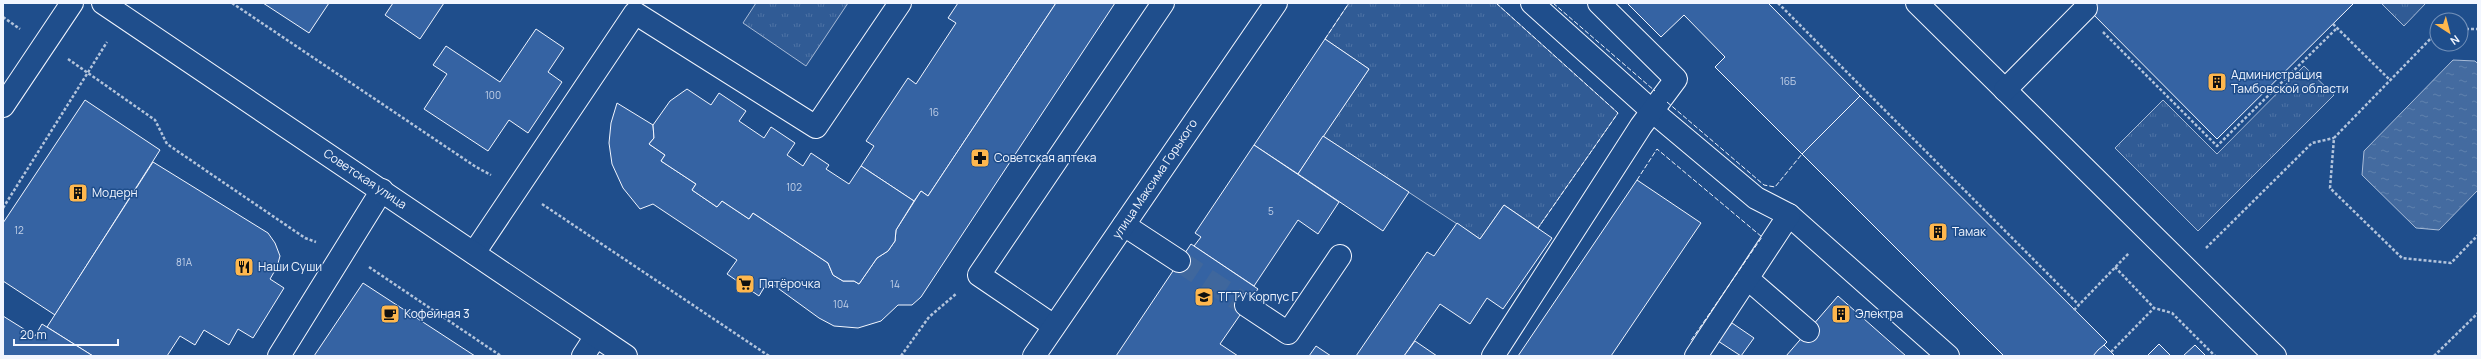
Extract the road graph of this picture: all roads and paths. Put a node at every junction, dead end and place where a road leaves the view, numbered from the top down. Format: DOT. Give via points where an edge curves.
graph roads {
  1 [pos="72,3"];
  2 [pos="103,3"];
  3 [pos="900,3"];
  4 [pos="1163,3"];
  5 [pos="1276,3"];
  6 [pos="1532,3"];
  7 [pos="1599,3"];
  8 [pos="1778,3"];
  9 [pos="1917,3"];
  10 [pos="2085,10"];
  11 [pos="123,16"];
  12 [pos="3,18"];
  13 [pos="2333,24"];
  14 [pos="2336,28"];
  15 [pos="2429,40"];
  16 [pos="45,45"];
  17 [pos="88,71"];
  18 [pos="2390,80"];
  19 [pos="2005,90"];
  20 [pos="3,106"];
  21 [pos="1651,110"];
  22 [pos="2334,138"];
  23 [pos="382,190"];
  24 [pos="3,208"];
  25 [pos="1789,215"];
  26 [pos="1124,225"];
  27 [pos="2478,235"];
  28 [pos="344,251"];
  29 [pos="474,253"];
  30 [pos="1340,256"];
  31 [pos="2122,260"];
  32 [pos="1179,261"];
  33 [pos="2115,268"];
  34 [pos="2186,269"];
  35 [pos="979,275"];
  36 [pos="1748,279"];
  37 [pos="2079,305"];
  38 [pos="1246,306"];
  39 [pos="2154,308"];
  40 [pos="2074,310"];
  41 [pos="2478,313"];
  42 [pos="1054,326"];
  43 [pos="1808,332"];
  44 [pos="596,336"];
  45 [pos="2111,352"];
  46 [pos="279,356"];
  47 [pos="501,356"];
  48 [pos="583,356"];
  49 [pos="626,356"];
  50 [pos="901,356"];
  51 [pos="1034,356"];
  52 [pos="1493,356"];
  53 [pos="1696,356"];
  54 [pos="1948,356"];
  55 [pos="2216,356"];
  56 [pos="2275,356"];
  57 [pos="2434,356"];
  1 -- 16 [label="main road"];
  2 -- 11 [label="main road, Советская улица"];
  3 -- 29 [label="main road" via="816,127 635,13"];
  4 -- 35 [label="main road"];
  5 -- 26 [label="main road, улица Максима Горького"];
  6 -- 21 [label="main road"];
  7 -- 21 [label="main road" via="1676,79"];
  8 -- 37 [label="path"];
  9 -- 19 [label="main road"];
  10 -- 14 [label="path" via="2217,146"];
  10 -- 19 [label="main road"];
  11 -- 17 [label="path"];
  11 -- 23 [label="main road, Советская улица"];
  12 -- 16 [label="path"];
  13 -- 14 [label="path"];
  14 -- 18 [label="path"];
  15 -- 18 [label="path"];
  16 -- 17 [label="path"];
  16 -- 20 [label="main road"];
  17 -- 24 [label="path"];
  17 -- 28 [label="path" via="155,120 168,144 305,238"];
  18 -- 22 [label="path"];
  19 -- 34 [label="main road"];
  21 -- 25 [label="main road" via="1756,198"];
  21 -- 52 [label="main road"];
  22 -- 27 [label="path" via="2330,188 2402,258 2451,263"];
  22 -- 34 [label="path" via="2312,143"];
  23 -- 28 [label="main road"];
  23 -- 29 [label="main road, Советская улица"];
  25 -- 36 [label="main road"];
  25 -- 54 [label="main road"];
  26 -- 32 [label="main road"];
  26 -- 42 [label="main road, улица Максима Горького"];
  28 -- 46 [label="main road"];
  28 -- 47 [label="path"];
  29 -- 44 [label="main road, Советская улица"];
  30 -- 38 [label="main road" via="1288,334"];
  31 -- 33 [label="path"];
  33 -- 37 [label="path"];
  33 -- 39 [label="path"];
  34 -- 56 [label="main road"];
  35 -- 42 [label="main road"];
  35 -- 50 [label="path" via="929,317"];
  36 -- 43 [label="main road"];
  36 -- 53 [label="main road"];
  37 -- 40 [label="path"];
  39 -- 45 [label="path"];
  39 -- 55 [label="path" via="2172,313"];
  41 -- 57 [label="path"];
  42 -- 51 [label="main road, улица Максима Горького"];
  44 -- 48 [label="main road"];
  44 -- 49 [label="main road, Советская улица"];
}
